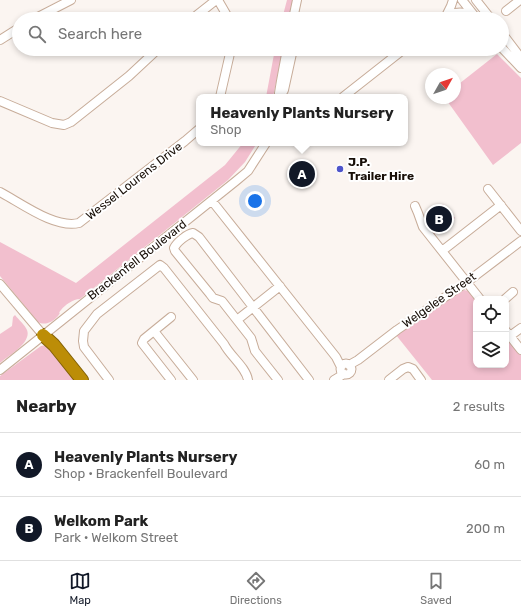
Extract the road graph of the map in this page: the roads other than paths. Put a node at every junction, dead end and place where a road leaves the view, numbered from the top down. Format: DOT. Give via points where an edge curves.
graph roads {
  1 [pos="71,0"];
  2 [pos="217,0"];
  3 [pos="297,0"];
  4 [pos="303,0"];
  5 [pos="453,0"];
  6 [pos="462,0"];
  7 [pos="476,0"];
  8 [pos="520,0"];
  9 [pos="506,11"];
  10 [pos="48,12"];
  11 [pos="201,12"];
  12 [pos="225,12"];
  13 [pos="294,12"];
  14 [pos="300,12"];
  15 [pos="448,12"];
  16 [pos="472,12"];
  17 [pos="485,12"];
  18 [pos="12,32"];
  19 [pos="0,40"];
  20 [pos="509,42"];
  21 [pos="509,55"];
  22 [pos="150,56"];
  23 [pos="229,56"];
  24 [pos="285,56"];
  25 [pos="291,56"];
  26 [pos="395,56"];
  27 [pos="521,58"];
  28 [pos="521,68"];
  29 [pos="221,94"];
  30 [pos="280,94"];
  31 [pos="282,94"];
  32 [pos="347,94"];
  33 [pos="0,100"];
  34 [pos="196,132"];
  35 [pos="264,146"];
  36 [pos="488,189"];
  37 [pos="0,192"];
  38 [pos="212,201"];
  39 [pos="501,205"];
  40 [pos="414,206"];
  41 [pos="521,230"];
  42 [pos="521,241"];
  43 [pos="442,251"];
  44 [pos="467,282"];
  45 [pos="0,284"];
  46 [pos="280,286"];
  47 [pos="513,292"];
  48 [pos="478,296"];
  49 [pos="508,296"];
  50 [pos="253,307"];
  51 [pos="171,317"];
  52 [pos="237,320"];
  53 [pos="521,328"];
  54 [pos="154,331"];
  55 [pos="509,334"];
  56 [pos="43,335"];
  57 [pos="509,335"];
  58 [pos="521,350"];
  59 [pos="345,368"];
  60 [pos="0,370"];
  61 [pos="82,380"];
  62 [pos="109,380"];
  63 [pos="171,380"];
  64 [pos="193,380"];
  65 [pos="248,380"];
  66 [pos="278,380"];
  67 [pos="309,380"];
  68 [pos="334,380"];
  69 [pos="389,380"];
  70 [pos="421,380"];
  1 -- 10 [label="street"];
  2 -- 11 [label="street"];
  2 -- 12 [label="street"];
  3 -- 13 [label="street"];
  4 -- 14 [label="street"];
  5 -- 15 [label="street"];
  6 -- 16 [label="street"];
  7 -- 17 [label="street"];
  8 -- 9 [label="street"];
  18 -- 19 [label="street"];
  20 -- 27 [label="street"];
  21 -- 28 [label="street"];
  22 -- 33 [label="street" via="122,82 64,125 52,124"];
  23 -- 29 [label="street"];
  24 -- 30 [label="street"];
  25 -- 31 [label="street"];
  26 -- 32 [label="street"];
  34 -- 37 [label="street, Wessel Lourens Drive" via="79,223 61,222 46,217"];
  35 -- 38 [label="street, Brackenfell Boulevard" via="248,170"];
  36 -- 39 [label="street"];
  38 -- 46 [label="street"];
  38 -- 56 [label="street, Brackenfell Boulevard"];
  39 -- 41 [label="street"];
  39 -- 43 [label="street"];
  40 -- 43 [label="street" via="423,227"];
  42 -- 44 [label="street, Welgelee Street"];
  43 -- 44 [label="street"];
  44 -- 48 [label="street"];
  44 -- 59 [label="street, Welgelee Street"];
  45 -- 56 [label="street"];
  46 -- 50 [label="street"];
  46 -- 59 [label="street"];
  47 -- 49 [label="street"];
  50 -- 52 [label="street"];
  50 -- 52 [label="street" via="195,234 189,233 176,244 175,251 213,298 221,300"];
  50 -- 67 [label="street"];
  51 -- 54 [label="street"];
  52 -- 66 [label="street" via="251,338 255,351"];
  53 -- 55 [label="street"];
  54 -- 63 [label="street" via="142,344"];
  54 -- 64 [label="street"];
  56 -- 60 [label="street, Brackenfell Boulevard"];
  56 -- 61 [label="highway" via="54,344"];
  57 -- 58 [label="street"];
  59 -- 68 [label="street, Welgelee Street"];
  62 -- 65 [label="street" via="84,347 84,331 101,311 160,265 224,344 246,373"];
  69 -- 70 [label="street" via="408,367 413,369"];
}
